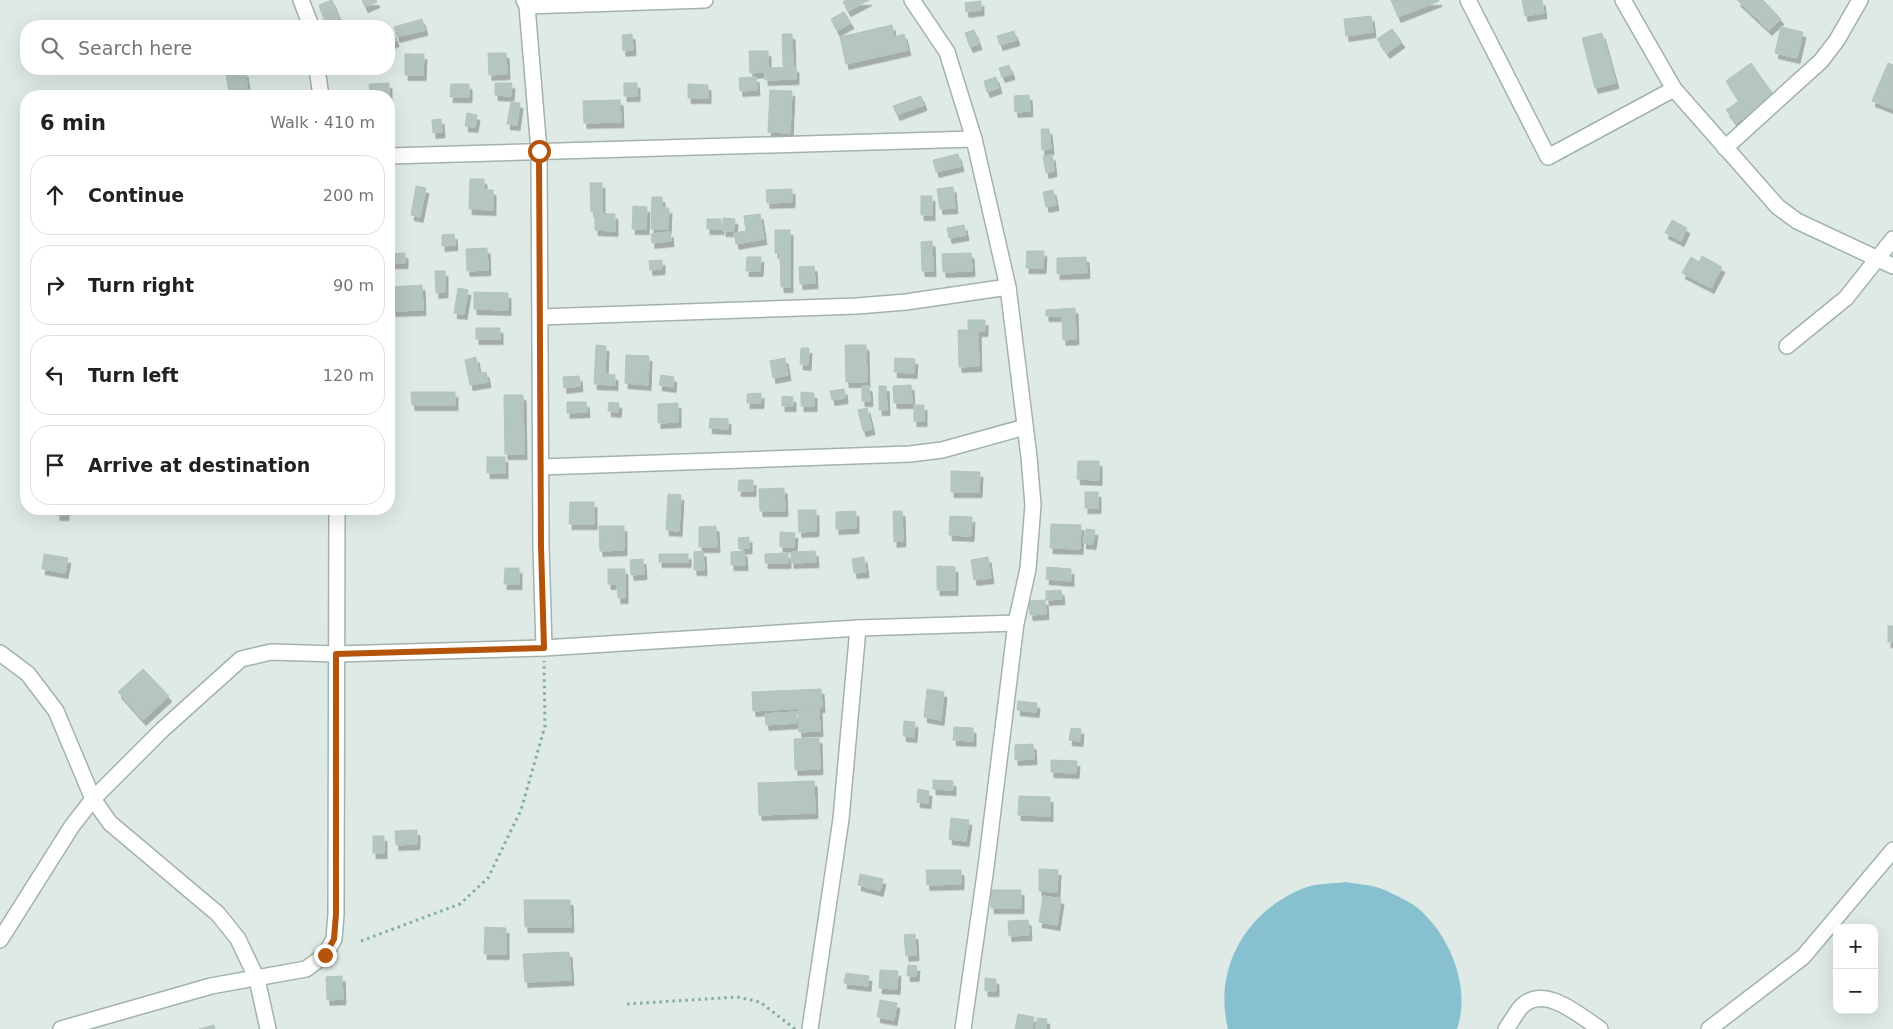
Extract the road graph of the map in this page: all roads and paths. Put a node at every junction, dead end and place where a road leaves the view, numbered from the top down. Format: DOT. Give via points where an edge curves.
graph roads {
  1 [pos="301,0"];
  2 [pos="705,0"];
  3 [pos="912,0"];
  4 [pos="1468,0"];
  5 [pos="1623,0"];
  6 [pos="1860,0"];
  7 [pos="525,3"];
  8 [pos="309,20"];
  9 [pos="318,75"];
  10 [pos="1674,89"];
  11 [pos="319,90"];
  12 [pos="974,139"];
  13 [pos="1725,148"];
  14 [pos="539,151"];
  15 [pos="395,156"];
  16 [pos="1893,239"];
  17 [pos="1877,259"];
  18 [pos="1893,266"];
  19 [pos="1008,287"];
  20 [pos="540,317"];
  21 [pos="1787,346"];
  22 [pos="1025,427"];
  23 [pos="541,467"];
  24 [pos="337,515"];
  25 [pos="1016,623"];
  26 [pos="858,628"];
  27 [pos="544,648"];
  28 [pos="0,653"];
  29 [pos="336,654"];
  30 [pos="93,798"];
  31 [pos="1893,850"];
  32 [pos="0,940"];
  33 [pos="361,941"];
  34 [pos="257,979"];
  35 [pos="627,1004"];
  36 [pos="61,1029"];
  37 [pos="268,1029"];
  38 [pos="795,1029"];
  39 [pos="810,1029"];
  40 [pos="963,1029"];
  41 [pos="1506,1029"];
  42 [pos="1600,1029"];
  43 [pos="1709,1029"];
  1 -- 8 [label="street"];
  2 -- 7 [label="street"];
  3 -- 12 [label="street" via="947,52"];
  4 -- 10 [label="street" via="1548,157"];
  5 -- 10 [label="street"];
  6 -- 13 [label="street" via="1821,61"];
  7 -- 14 [label="street"];
  9 -- 11 [label="street"];
  10 -- 13 [label="street"];
  12 -- 14 [label="street"];
  12 -- 19 [label="street"];
  13 -- 17 [label="street" via="1778,207 1797,221"];
  14 -- 15 [label="street"];
  14 -- 20 [label="street"];
  16 -- 17 [label="street"];
  17 -- 18 [label="street"];
  17 -- 21 [label="street" via="1846,298"];
  19 -- 20 [label="street" via="857,306"];
  19 -- 22 [label="street"];
  20 -- 23 [label="street"];
  22 -- 23 [label="street" via="942,450 910,454"];
  22 -- 25 [label="street" via="1033,505 1028,569"];
  23 -- 27 [label="street"];
  24 -- 29 [label="street"];
  25 -- 26 [label="street"];
  25 -- 40 [label="street"];
  26 -- 27 [label="street"];
  26 -- 39 [label="street" via="841,819"];
  27 -- 29 [label="street"];
  27 -- 33 [label="path" via="545,726 521,810 488,878 460,904"];
  28 -- 30 [label="street" via="28,674 56,711"];
  29 -- 30 [label="street" via="271,652 241,659"];
  29 -- 34 [label="street" via="334,939 325,955 306,969"];
  30 -- 32 [label="street"];
  30 -- 34 [label="street" via="110,823 218,914 238,939"];
  31 -- 43 [label="street" via="1803,957"];
  34 -- 36 [label="street" via="211,986"];
  34 -- 37 [label="street"];
  35 -- 38 [label="path" via="737,997 760,1002"];
  41 -- 42 [label="street" via="1522,1006 1536,998 1550,999"];
}
